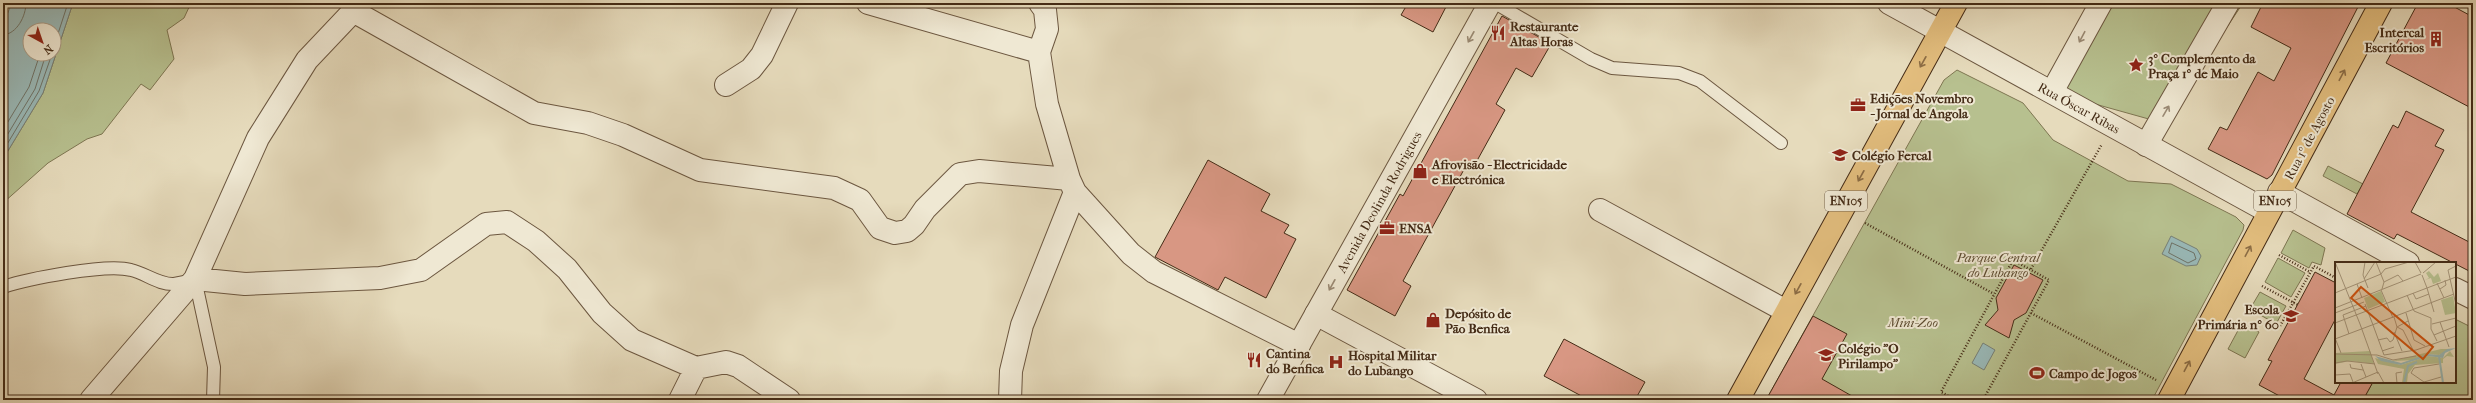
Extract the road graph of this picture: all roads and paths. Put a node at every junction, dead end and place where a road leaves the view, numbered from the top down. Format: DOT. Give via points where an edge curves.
graph roads {
  1 [pos="787,3"];
  2 [pos="868,3"];
  3 [pos="1040,3"];
  4 [pos="1490,3"];
  5 [pos="1495,3"];
  6 [pos="1889,3"];
  7 [pos="1956,3"];
  8 [pos="2101,3"];
  9 [pos="2228,3"];
  10 [pos="2381,3"];
  11 [pos="357,7"];
  12 [pos="1940,32"];
  13 [pos="1039,52"];
  14 [pos="726,86"];
  15 [pos="2052,92"];
  16 [pos="2103,142"];
  17 [pos="1780,143"];
  18 [pos="2146,145"];
  19 [pos="1072,186"];
  20 [pos="2280,192"];
  21 [pos="1600,210"];
  22 [pos="2269,212"];
  23 [pos="1865,223"];
  24 [pos="2279,255"];
  25 [pos="2406,262"];
  26 [pos="2031,269"];
  27 [pos="2310,272"];
  28 [pos="2335,277"];
  29 [pos="195,279"];
  30 [pos="2262,286"];
  31 [pos="3,287"];
  32 [pos="2456,290"];
  33 [pos="1994,294"];
  34 [pos="2473,298"];
  35 [pos="2293,303"];
  36 [pos="2298,305"];
  37 [pos="1786,311"];
  38 [pos="2031,313"];
  39 [pos="1316,314"];
  40 [pos="2280,326"];
  41 [pos="1299,345"];
  42 [pos="696,368"];
  43 [pos="2165,392"];
  44 [pos="91,400"];
  45 [pos="213,400"];
  46 [pos="680,400"];
  47 [pos="789,400"];
  48 [pos="1010,400"];
  49 [pos="1268,400"];
  50 [pos="1476,400"];
  51 [pos="1738,400"];
  52 [pos="1956,400"];
  53 [pos="1983,400"];
  1 -- 14 [label="street" via="762,55 751,70"];
  2 -- 13 [label="street"];
  3 -- 13 [label="street" via="1045,10 1047,28"];
  4 -- 39 [label="street, Avenida Deolinda Rodrigues, one-way"];
  5 -- 17 [label="lane" via="1591,59 1612,68 1679,73 1700,81"];
  6 -- 12 [label="street, Rua Óscar Ribas"];
  7 -- 12 [label="main road, EN105"];
  8 -- 15 [label="street, one-way"];
  18 -- 9 [label="street, one-way"];
  20 -- 10 [label="main road, Rua 1º de Agosto / EN105, one-way"];
  11 -- 19 [label="street" via="534,113 588,122 700,170 834,188 860,200 880,228 895,233 907,231 914,225 924,209 960,174 978,171"];
  11 -- 29 [label="street" via="307,60 258,138"];
  12 -- 15 [label="street, Rua Óscar Ribas"];
  12 -- 37 [label="main road, EN105, one-way"];
  13 -- 19 [label="street" via="1047,104"];
  15 -- 18 [label="street, Rua Óscar Ribas"];
  16 -- 26 [label="path"];
  18 -- 22 [label="street, Rua Óscar Ribas"];
  19 -- 41 [label="street" via="1131,254 1154,272"];
  19 -- 48 [label="street" via="1022,325 1011,371"];
  20 -- 22 [label="main road, Rua 1º de Agosto / EN105"];
  20 -- 25 [label="street"];
  21 -- 37 [label="street"];
  43 -- 22 [label="main road, Rua 1º de Agosto / EN105, one-way"];
  23 -- 33 [label="path"];
  24 -- 27 [label="path"];
  26 -- 33 [label="path" via="2013,260"];
  26 -- 38 [label="path" via="2049,280"];
  27 -- 28 [label="path" via="2314,266"];
  27 -- 35 [label="path"];
  29 -- 31 [label="lane" via="173,284 160,282 130,269 108,268 24,280"];
  29 -- 42 [label="street" via="245,284 380,278 421,270 486,224 507,222 536,241 567,268 602,313 632,340"];
  29 -- 44 [label="street"];
  29 -- 45 [label="lane" via="214,367"];
  30 -- 35 [label="path"];
  32 -- 34 [label="street"];
  33 -- 52 [label="path" via="1941,392"];
  35 -- 36 [label="path"];
  35 -- 40 [label="path"];
  37 -- 51 [label="main road, EN105"];
  38 -- 43 [label="path"];
  38 -- 53 [label="path"];
  39 -- 41 [label="street, Avenida Deolinda Rodrigues"];
  39 -- 50 [label="street"];
  41 -- 49 [label="street, Avenida Deolinda Rodrigues"];
  42 -- 46 [label="street"];
  42 -- 47 [label="street" via="726,362 738,366"];
}
